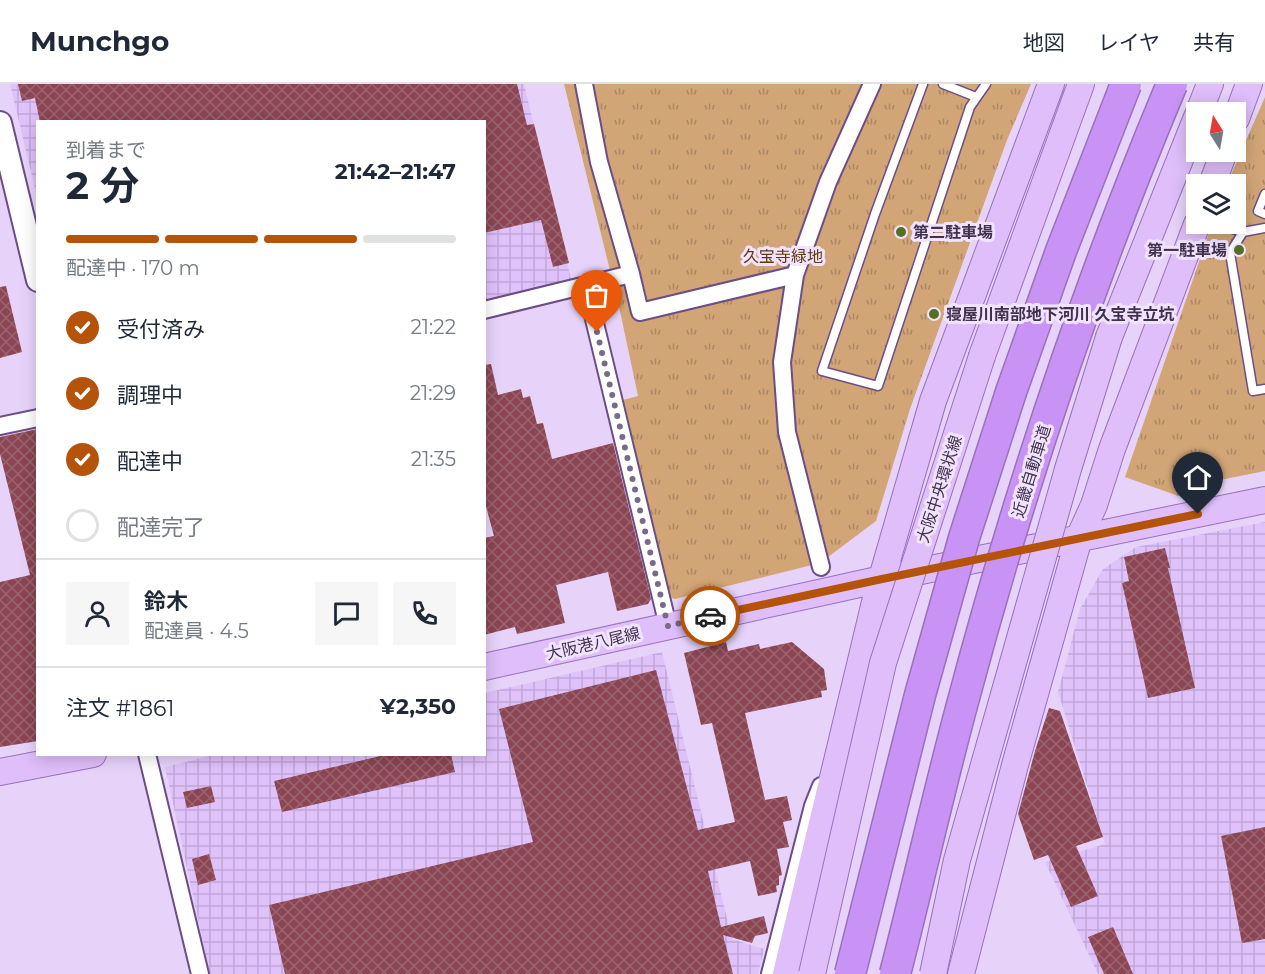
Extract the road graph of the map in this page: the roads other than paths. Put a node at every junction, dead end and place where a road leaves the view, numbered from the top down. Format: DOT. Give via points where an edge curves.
graph roads {
  1 [pos="584,84"];
  2 [pos="872,84"];
  3 [pos="924,84"];
  4 [pos="943,84"];
  5 [pos="986,84"];
  6 [pos="1051,84"];
  7 [pos="1081,84"];
  8 [pos="1126,84"];
  9 [pos="1172,84"];
  10 [pos="1210,84"];
  11 [pos="1249,84"];
  12 [pos="976,97"];
  13 [pos="1203,102"];
  14 [pos="1242,102"];
  15 [pos="0,123"];
  16 [pos="1186,144"];
  17 [pos="1265,194"];
  18 [pos="1265,214"];
  19 [pos="1265,228"];
  20 [pos="1246,231"];
  21 [pos="1193,234"];
  22 [pos="1242,234"];
  23 [pos="36,272"];
  24 [pos="631,274"];
  25 [pos="795,275"];
  26 [pos="586,286"];
  27 [pos="486,310"];
  28 [pos="1265,389"];
  29 [pos="36,418"];
  30 [pos="0,426"];
  31 [pos="1265,500"];
  32 [pos="1079,538"];
  33 [pos="820,567"];
  34 [pos="882,579"];
  35 [pos="668,626"];
  36 [pos="486,667"];
  37 [pos="844,730"];
  38 [pos="83,756"];
  39 [pos="147,756"];
  40 [pos="1015,765"];
  41 [pos="0,772"];
  42 [pos="200,974"];
  43 [pos="770,974"];
  44 [pos="786,974"];
  45 [pos="812,974"];
  46 [pos="850,974"];
  47 [pos="896,974"];
  48 [pos="933,974"];
  49 [pos="961,974"];
  50 [pos="971,974"];
  1 -- 24 [label="street" via="599,162"];
  2 -- 25 [label="street" via="828,182"];
  3 -- 12 [label="lane" via="822,371 878,386"];
  4 -- 12 [label="lane"];
  5 -- 12 [label="lane"];
  6 -- 34 [label="main road" via="933,401"];
  7 -- 45 [label="main road, 大阪中央環状線, bridge" via="982,356 884,663"];
  8 -- 46 [label="highway, bridge" via="1061,251 964,538"];
  9 -- 47 [label="highway, 近畿自動車道, bridge" via="1102,260 1053,400 962,706"];
  10 -- 13 [label="main road"];
  11 -- 14 [label="main road"];
  15 -- 23 [label="street"];
  16 -- 48 [label="main road, bridge" via="1109,337 1068,469 960,848"];
  17 -- 18 [label="lane" via="1258,211"];
  19 -- 20 [label="lane"];
  21 -- 32 [label="main road"];
  22 -- 28 [label="lane" via="1230,253 1253,391"];
  24 -- 25 [label="street" via="640,312"];
  24 -- 26 [label="street"];
  25 -- 33 [label="street" via="782,362 787,432"];
  26 -- 27 [label="street"];
  26 -- 35 [label="street"];
  29 -- 30 [label="street"];
  31 -- 32 [label="main road, 大阪港八尾線"];
  32 -- 34 [label="main road, 大阪港八尾線"];
  32 -- 40 [label="main road"];
  34 -- 35 [label="main road, 大阪港八尾線"];
  34 -- 37 [label="main road"];
  35 -- 36 [label="main road, 大阪港八尾線"];
  37 -- 43 [label="street" via="813,806"];
  37 -- 44 [label="main road"];
  38 -- 41 [label="main road"];
  39 -- 42 [label="street"];
  40 -- 49 [label="main road"];
  40 -- 50 [label="street" via="1005,837"];
}
